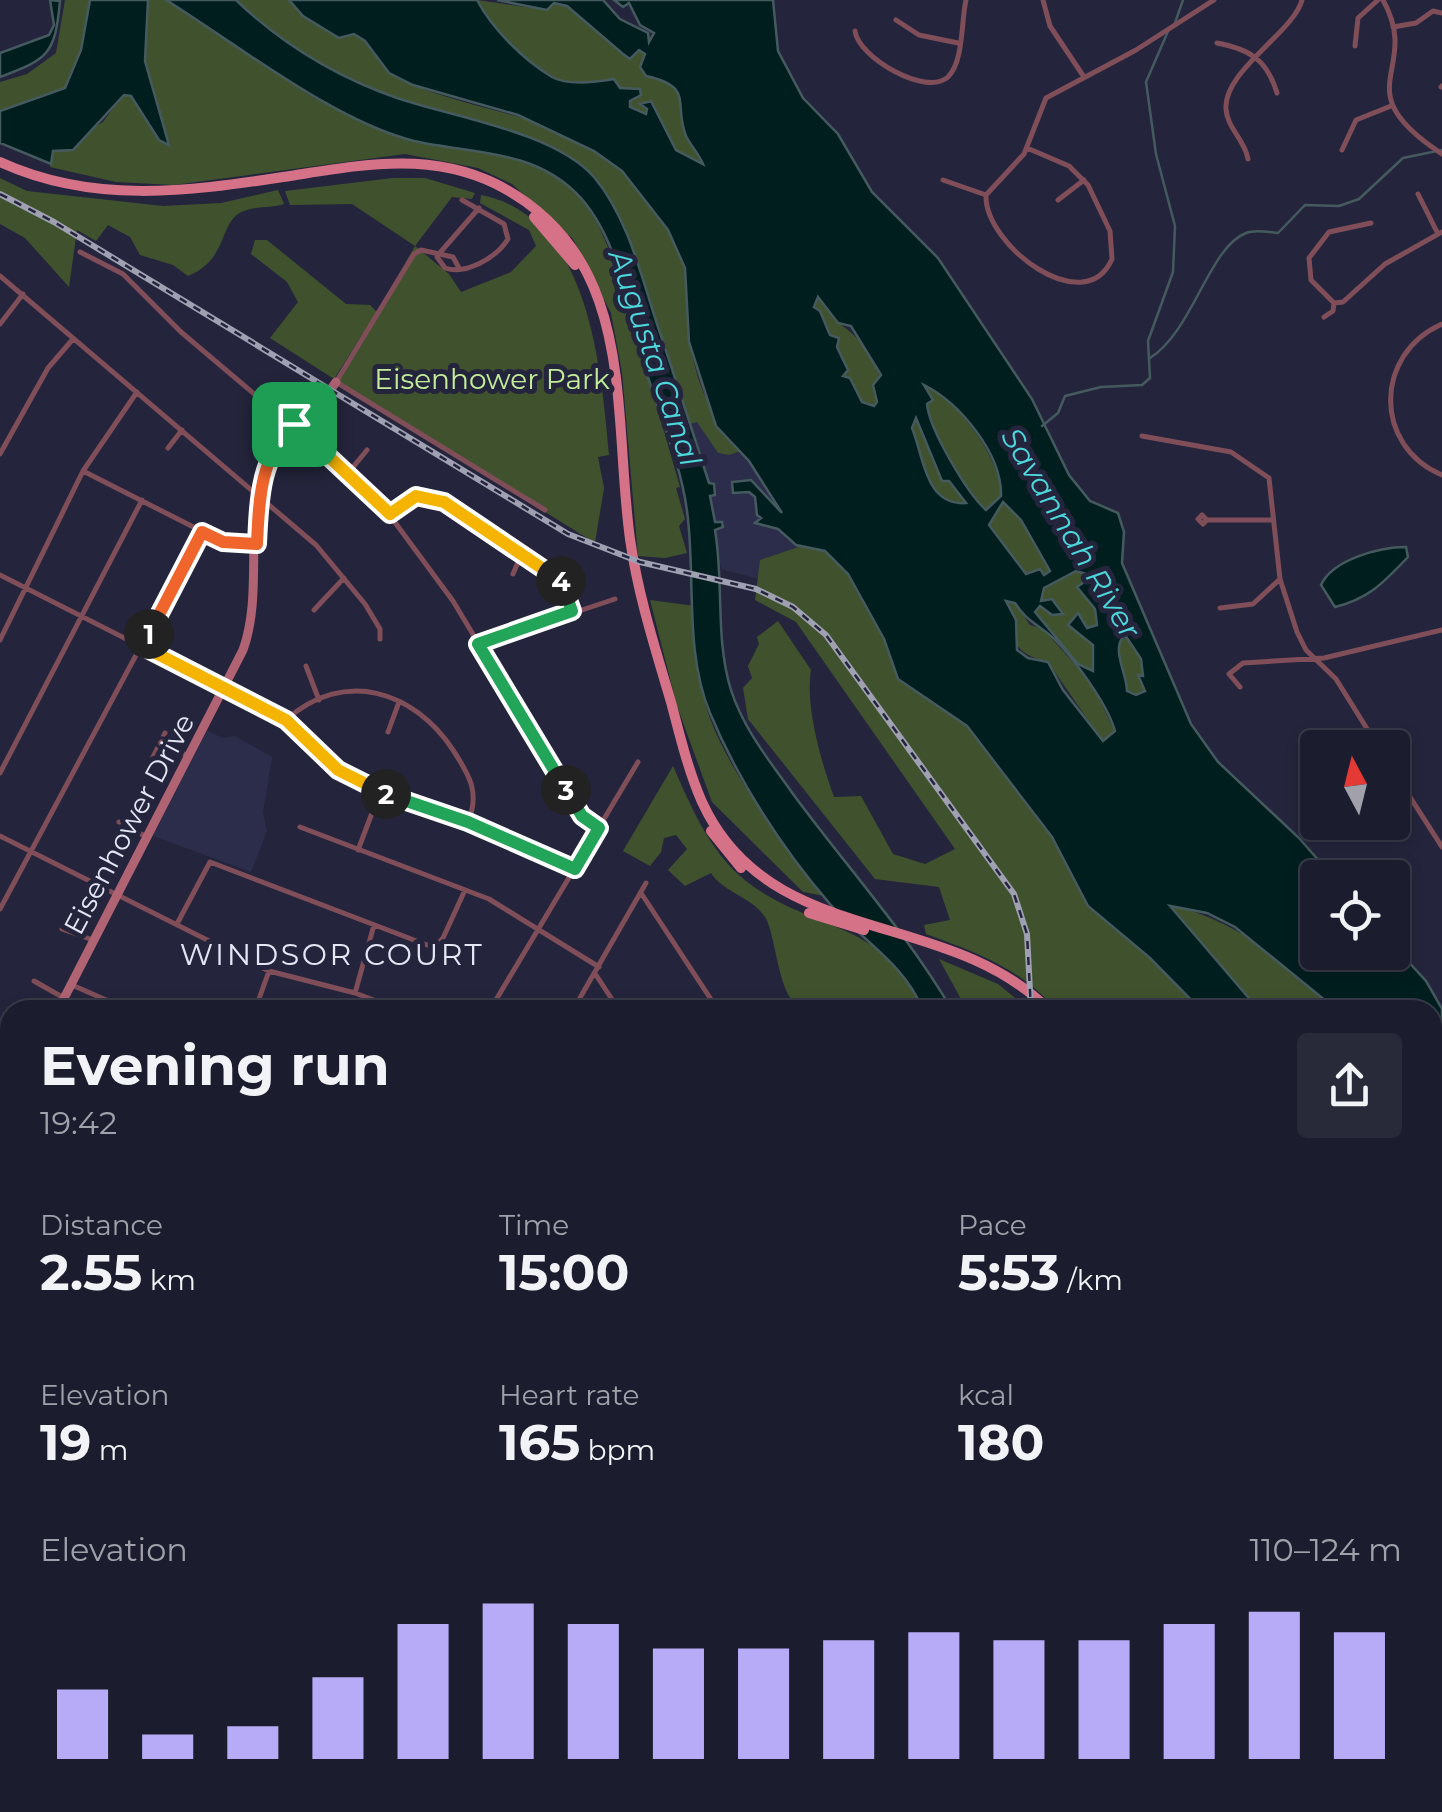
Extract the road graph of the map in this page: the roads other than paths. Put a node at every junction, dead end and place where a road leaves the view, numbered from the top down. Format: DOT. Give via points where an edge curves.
graph roads {
  1 [pos="966,0"];
  2 [pos="1044,0"];
  3 [pos="1302,0"];
  4 [pos="1381,0"];
  5 [pos="1210,1"];
  6 [pos="1428,3"];
  7 [pos="1431,11"];
  8 [pos="1442,13"];
  9 [pos="896,20"];
  10 [pos="1393,27"];
  11 [pos="854,31"];
  12 [pos="958,43"];
  13 [pos="1217,43"];
  14 [pos="1356,46"];
  15 [pos="1257,58"];
  16 [pos="1084,77"];
  17 [pos="1278,93"];
  18 [pos="1391,106"];
  19 [pos="1027,148"];
  20 [pos="1342,150"];
  21 [pos="1442,154"];
  22 [pos="1248,160"];
  23 [pos="0,166"];
  24 [pos="942,180"];
  25 [pos="1084,180"];
  26 [pos="1418,194"];
  27 [pos="986,195"];
  28 [pos="462,200"];
  29 [pos="1058,200"];
  30 [pos="479,208"];
  31 [pos="1371,223"];
  32 [pos="1440,233"];
  33 [pos="80,252"];
  34 [pos="437,257"];
  35 [pos="459,268"];
  36 [pos="0,276"];
  37 [pos="23,294"];
  38 [pos="1334,303"];
  39 [pos="1324,317"];
  40 [pos="0,324"];
  41 [pos="1442,324"];
  42 [pos="74,338"];
  43 [pos="336,382"];
  44 [pos="137,392"];
  45 [pos="294,424"];
  46 [pos="182,430"];
  47 [pos="1142,436"];
  48 [pos="168,448"];
  49 [pos="367,450"];
  50 [pos="0,454"];
  51 [pos="83,471"];
  52 [pos="349,472"];
  53 [pos="1442,476"];
  54 [pos="259,498"];
  55 [pos="142,500"];
  56 [pos="545,510"];
  57 [pos="390,514"];
  58 [pos="1207,520"];
  59 [pos="1273,520"];
  60 [pos="202,532"];
  61 [pos="257,544"];
  62 [pos="522,553"];
  63 [pos="513,574"];
  64 [pos="0,575"];
  65 [pos="344,578"];
  66 [pos="1280,579"];
  67 [pos="23,586"];
  68 [pos="615,599"];
  69 [pos="1220,608"];
  70 [pos="314,610"];
  71 [pos="572,611"];
  72 [pos="84,617"];
  73 [pos="1442,630"];
  74 [pos="380,639"];
  75 [pos="0,640"];
  76 [pos="478,644"];
  77 [pos="142,646"];
  78 [pos="1316,659"];
  79 [pos="306,666"];
  80 [pos="1240,687"];
  81 [pos="224,688"];
  82 [pos="319,700"];
  83 [pos="399,702"];
  84 [pos="286,720"];
  85 [pos="1368,730"];
  86 [pos="388,732"];
  87 [pos="165,733"];
  88 [pos="163,744"];
  89 [pos="190,758"];
  90 [pos="152,759"];
  91 [pos="638,762"];
  92 [pos="0,773"];
  93 [pos="380,792"];
  94 [pos="1410,797"];
  95 [pos="119,822"];
  96 [pos="468,822"];
  97 [pos="300,827"];
  98 [pos="599,828"];
  99 [pos="0,836"];
  100 [pos="148,837"];
  101 [pos="1442,847"];
  102 [pos="358,850"];
  103 [pos="30,852"];
  104 [pos="575,869"];
  105 [pos="646,884"];
  106 [pos="464,890"];
  107 [pos="641,893"];
  108 [pos="117,896"];
  109 [pos="0,910"];
  110 [pos="178,922"];
  111 [pos="374,924"];
  112 [pos="66,929"];
  113 [pos="538,929"];
  114 [pos="94,940"];
  115 [pos="598,966"];
  116 [pos="269,971"];
  117 [pos="998,973"];
  118 [pos="594,974"];
  119 [pos="34,981"];
  120 [pos="72,984"];
  121 [pos="355,993"];
  122 [pos="64,998"];
  123 [pos="106,1000"];
  124 [pos="259,1000"];
  125 [pos="374,1000"];
  126 [pos="496,1000"];
  127 [pos="580,1000"];
  128 [pos="612,1000"];
  129 [pos="711,1000"];
  130 [pos="1029,1000"];
  131 [pos="1034,1000"];
  1 -- 12 [label="street"];
  2 -- 16 [label="street" via="1050,26"];
  3 -- 15 [label="street"];
  4 -- 10 [label="street"];
  4 -- 14 [label="street" via="1358,18"];
  5 -- 16 [label="street"];
  6 -- 7 [label="street"];
  7 -- 8 [label="street"];
  7 -- 10 [label="street" via="1416,23"];
  9 -- 12 [label="street" via="919,35"];
  10 -- 18 [label="street"];
  11 -- 12 [label="street" via="866,56 924,85 950,75"];
  13 -- 15 [label="street"];
  15 -- 17 [label="street"];
  15 -- 22 [label="street" via="1234,81 1226,104"];
  16 -- 19 [label="street" via="1043,100"];
  18 -- 20 [label="street" via="1356,120"];
  18 -- 21 [label="street" via="1408,131"];
  19 -- 25 [label="street"];
  19 -- 27 [label="street"];
  23 -- 117 [label="main road" via="69,192 139,199 413,169 459,177 519,205 573,260 600,317 642,613 710,818 758,874 818,913"];
  24 -- 27 [label="street"];
  25 -- 27 [label="street" via="1107,220 1113,251 1106,270 1084,284 1014,252 988,218"];
  25 -- 29 [label="street"];
  26 -- 32 [label="street"];
  28 -- 30 [label="street"];
  30 -- 34 [label="street"];
  30 -- 35 [label="street" via="504,224 508,238 496,254"];
  31 -- 38 [label="street" via="1325,234 1310,258 1311,280"];
  32 -- 38 [label="street"];
  33 -- 45 [label="street" via="123,274 181,332"];
  34 -- 35 [label="street" via="445,268"];
  34 -- 35 [label="street" via="453,258"];
  34 -- 43 [label="street, Eisenhower Drive" via="414,254"];
  36 -- 37 [label="street"];
  37 -- 40 [label="street"];
  37 -- 42 [label="street"];
  38 -- 39 [label="street"];
  41 -- 53 [label="street" via="1405,352 1388,394 1402,445"];
  42 -- 44 [label="street"];
  42 -- 50 [label="street" via="48,368"];
  43 -- 45 [label="street, Eisenhower Drive"];
  43 -- 56 [label="street"];
  44 -- 46 [label="street"];
  44 -- 51 [label="street"];
  45 -- 52 [label="street"];
  45 -- 54 [label="street, Eisenhower Drive" via="267,464"];
  46 -- 48 [label="street"];
  46 -- 54 [label="street"];
  47 -- 59 [label="street" via="1245,458 1270,481"];
  49 -- 52 [label="street"];
  51 -- 55 [label="street"];
  51 -- 67 [label="street"];
  52 -- 57 [label="street"];
  54 -- 61 [label="street, Eisenhower Drive"];
  54 -- 65 [label="street"];
  55 -- 60 [label="street"];
  55 -- 72 [label="street"];
  57 -- 62 [label="street" via="416,496 444,502"];
  57 -- 76 [label="street"];
  58 -- 59 [label="street"];
  59 -- 66 [label="street"];
  60 -- 61 [label="street" via="223,542"];
  60 -- 77 [label="street"];
  61 -- 81 [label="street, Eisenhower Drive" via="248,635"];
  62 -- 63 [label="street"];
  62 -- 71 [label="street" via="560,581"];
  64 -- 67 [label="street"];
  65 -- 70 [label="street"];
  65 -- 74 [label="street" via="376,620"];
  66 -- 69 [label="street" via="1254,604"];
  66 -- 78 [label="street" via="1297,632"];
  67 -- 72 [label="street"];
  67 -- 75 [label="street"];
  68 -- 71 [label="street"];
  71 -- 76 [label="street"];
  72 -- 77 [label="street"];
  72 -- 92 [label="street"];
  73 -- 78 [label="street"];
  76 -- 98 [label="street" via="582,816"];
  77 -- 81 [label="street"];
  77 -- 103 [label="street"];
  78 -- 80 [label="street" via="1240,664 1228,674"];
  78 -- 85 [label="street"];
  79 -- 82 [label="street"];
  81 -- 84 [label="street"];
  81 -- 89 [label="street, Eisenhower Drive"];
  82 -- 83 [label="street" via="361,690"];
  82 -- 84 [label="street"];
  83 -- 86 [label="street"];
  83 -- 96 [label="street" via="431,719 468,775 476,794"];
  84 -- 93 [label="street" via="338,770"];
  87 -- 88 [label="street"];
  88 -- 89 [label="street"];
  88 -- 90 [label="street"];
  89 -- 100 [label="street, Eisenhower Drive"];
  91 -- 98 [label="street"];
  93 -- 96 [label="street"];
  93 -- 102 [label="street"];
  94 -- 101 [label="street"];
  95 -- 100 [label="street"];
  96 -- 104 [label="street"];
  97 -- 102 [label="street"];
  98 -- 104 [label="street"];
  99 -- 103 [label="street"];
  100 -- 108 [label="street, Eisenhower Drive"];
  102 -- 106 [label="street"];
  103 -- 108 [label="street"];
  103 -- 109 [label="street"];
  104 -- 113 [label="street"];
  105 -- 107 [label="street"];
  106 -- 111 [label="street" via="437,944"];
  106 -- 113 [label="street"];
  107 -- 115 [label="street"];
  107 -- 129 [label="street"];
  108 -- 110 [label="street"];
  108 -- 114 [label="street, Eisenhower Drive"];
  110 -- 111 [label="street" via="210,862"];
  110 -- 116 [label="street"];
  111 -- 121 [label="street"];
  112 -- 114 [label="street"];
  113 -- 115 [label="street"];
  113 -- 126 [label="street"];
  114 -- 120 [label="street, Eisenhower Drive"];
  115 -- 118 [label="street"];
  116 -- 121 [label="street"];
  116 -- 124 [label="street"];
  117 -- 130 [label="main road"];
  117 -- 131 [label="main road"];
  118 -- 127 [label="street"];
  118 -- 128 [label="street"];
  119 -- 122 [label="street"];
  120 -- 122 [label="street, Eisenhower Drive"];
  120 -- 123 [label="street"];
  121 -- 125 [label="street"];
}
